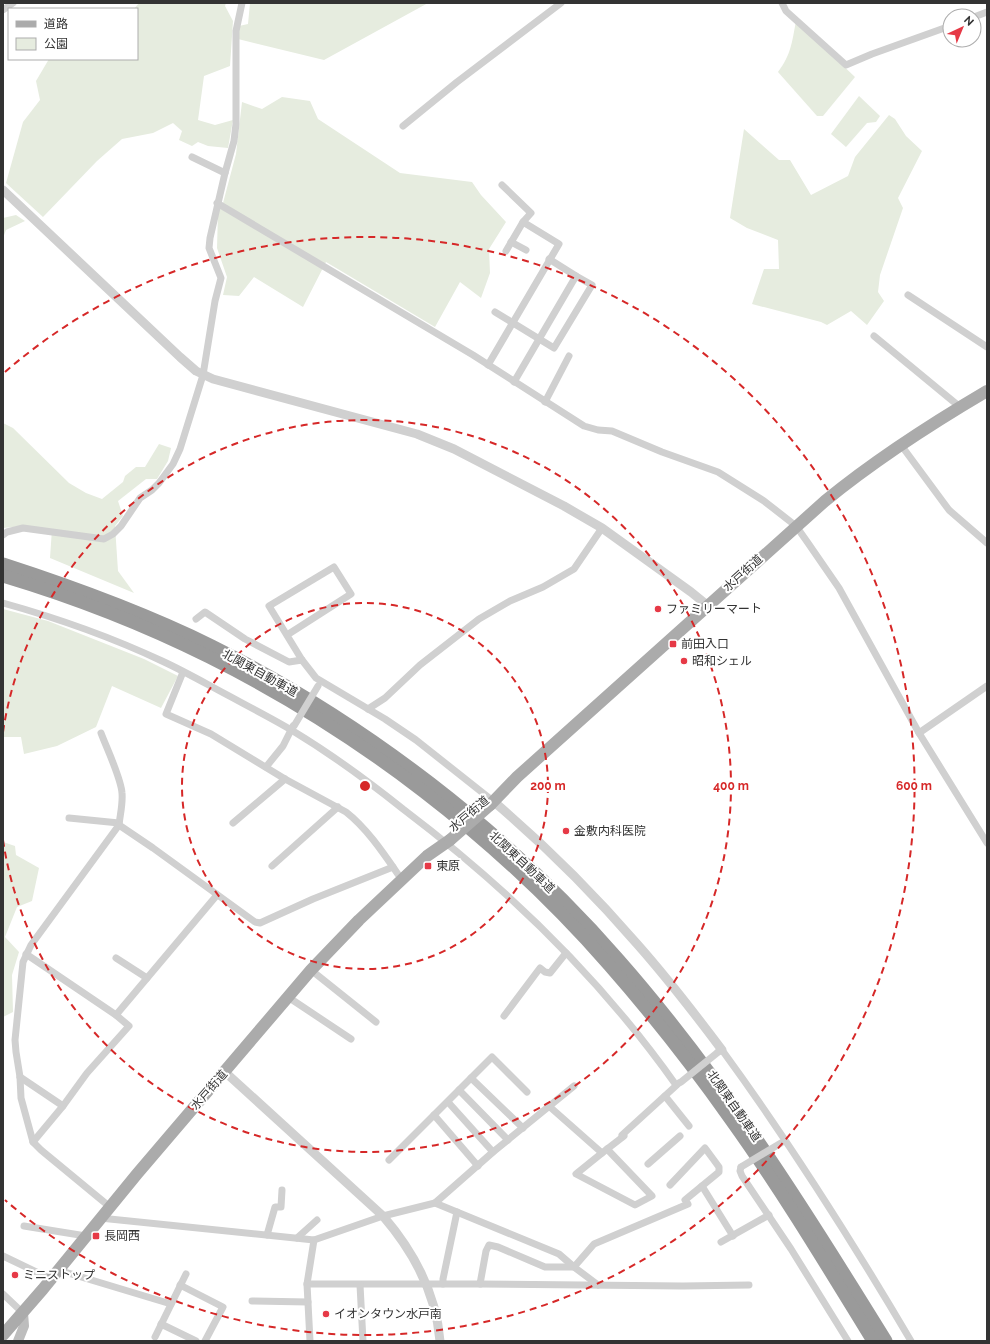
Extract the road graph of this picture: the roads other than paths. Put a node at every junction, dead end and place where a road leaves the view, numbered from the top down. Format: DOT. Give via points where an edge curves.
graph roads {
  1 [pos="13,3"];
  2 [pos="242,3"];
  3 [pos="561,3"];
  4 [pos="782,3"];
  5 [pos="3,10"];
  6 [pos="942,29"];
  7 [pos="403,126"];
  8 [pos="192,157"];
  9 [pos="225,173"];
  10 [pos="502,185"];
  11 [pos="3,190"];
  12 [pos="217,203"];
  13 [pos="523,222"];
  14 [pos="511,242"];
  15 [pos="526,250"];
  16 [pos="506,251"];
  17 [pos="550,259"];
  18 [pos="576,276"];
  19 [pos="908,295"];
  20 [pos="495,312"];
  21 [pos="512,323"];
  22 [pos="874,336"];
  23 [pos="539,339"];
  24 [pos="987,346"];
  25 [pos="569,356"];
  26 [pos="488,365"];
  27 [pos="203,375"];
  28 [pos="514,382"];
  29 [pos="986,392"];
  30 [pos="545,402"];
  31 [pos="960,408"];
  32 [pos="901,445"];
  33 [pos="796,526"];
  34 [pos="602,528"];
  35 [pos="3,535"];
  36 [pos="987,543"];
  37 [pos="3,564"];
  38 [pos="3,576"];
  39 [pos="3,603"];
  40 [pos="707,605"];
  41 [pos="196,618"];
  42 [pos="287,635"];
  43 [pos="302,660"];
  44 [pos="183,672"];
  45 [pos="319,683"];
  46 [pos="987,686"];
  47 [pos="368,709"];
  48 [pos="292,728"];
  49 [pos="101,733"];
  50 [pos="919,733"];
  51 [pos="266,767"];
  52 [pos="284,779"];
  53 [pos="489,801"];
  54 [pos="338,807"];
  55 [pos="69,818"];
  56 [pos="233,823"];
  57 [pos="119,824"];
  58 [pos="446,839"];
  59 [pos="987,843"];
  60 [pos="272,866"];
  61 [pos="393,867"];
  62 [pos="402,880"];
  63 [pos="217,895"];
  64 [pos="566,953"];
  65 [pos="26,954"];
  66 [pos="116,958"];
  67 [pos="311,970"];
  68 [pos="147,978"];
  69 [pos="288,997"];
  70 [pos="116,1015"];
  71 [pos="504,1016"];
  72 [pos="376,1022"];
  73 [pos="351,1039"];
  74 [pos="719,1051"];
  75 [pos="225,1072"];
  76 [pos="20,1077"];
  77 [pos="471,1078"];
  78 [pos="679,1083"];
  79 [pos="574,1086"];
  80 [pos="459,1090"];
  81 [pos="527,1092"];
  82 [pos="665,1096"];
  83 [pos="448,1102"];
  84 [pos="63,1106"];
  85 [pos="550,1107"];
  86 [pos="434,1115"];
  87 [pos="689,1126"];
  88 [pos="523,1128"];
  89 [pos="680,1136"];
  90 [pos="508,1140"];
  91 [pos="33,1142"];
  92 [pos="783,1142"];
  93 [pos="604,1151"];
  94 [pos="493,1152"];
  95 [pos="389,1160"];
  96 [pos="648,1164"];
  97 [pos="478,1166"];
  98 [pos="670,1185"];
  99 [pos="702,1186"];
  100 [pos="282,1190"];
  101 [pos="435,1203"];
  102 [pos="110,1206"];
  103 [pos="457,1212"];
  104 [pos="769,1215"];
  105 [pos="383,1216"];
  106 [pos="100,1218"];
  107 [pos="317,1220"];
  108 [pos="24,1226"];
  109 [pos="267,1235"];
  110 [pos="86,1236"];
  111 [pos="733,1236"];
  112 [pos="297,1238"];
  113 [pos="314,1240"];
  114 [pos="721,1242"];
  115 [pos="3,1256"];
  116 [pos="574,1267"];
  117 [pos="186,1274"];
  118 [pos="54,1275"];
  119 [pos="307,1284"];
  120 [pos="426,1284"];
  121 [pos="443,1284"];
  122 [pos="480,1284"];
  123 [pos="180,1285"];
  124 [pos="360,1285"];
  125 [pos="598,1285"];
  126 [pos="749,1285"];
  127 [pos="3,1294"];
  128 [pos="252,1301"];
  129 [pos="308,1302"];
  130 [pos="171,1304"];
  131 [pos="22,1313"];
  132 [pos="162,1324"];
  133 [pos="3,1335"];
  134 [pos="155,1337"];
  135 [pos="18,1341"];
  136 [pos="196,1341"];
  137 [pos="205,1341"];
  138 [pos="310,1341"];
  139 [pos="363,1341"];
  140 [pos="440,1341"];
  141 [pos="848,1341"];
  142 [pos="873,1341"];
  143 [pos="886,1341"];
  144 [pos="911,1341"];
  1 -- 5 [label="street"];
  2 -- 9 [label="street" via="236,32 236,124"];
  3 -- 7 [label="street"];
  4 -- 6 [label="street" via="786,11 846,65"];
  8 -- 9 [label="street"];
  9 -- 12 [label="street"];
  10 -- 13 [label="street" via="531,213"];
  11 -- 27 [label="street" via="180,357"];
  12 -- 26 [label="street"];
  12 -- 27 [label="street" via="210,248 221,278"];
  13 -- 14 [label="street"];
  13 -- 17 [label="street" via="559,244"];
  14 -- 15 [label="street"];
  14 -- 16 [label="street"];
  17 -- 18 [label="street"];
  17 -- 21 [label="street"];
  18 -- 23 [label="street"];
  18 -- 23 [label="street" via="592,285 554,348"];
  19 -- 24 [label="street"];
  20 -- 21 [label="street"];
  21 -- 23 [label="street"];
  21 -- 26 [label="street"];
  22 -- 31 [label="street"];
  23 -- 28 [label="street"];
  25 -- 30 [label="street"];
  26 -- 28 [label="street"];
  27 -- 34 [label="street" via="436,441"];
  27 -- 35 [label="street" via="173,464 152,490 140,498 113,534 104,539 22,528"];
  28 -- 30 [label="street"];
  29 -- 31 [label="main road, 水戸街道"];
  30 -- 33 [label="street" via="584,426 612,431 718,472 764,501"];
  31 -- 32 [label="main road, 水戸街道"];
  32 -- 33 [label="main road, 水戸街道" via="844,485"];
  32 -- 36 [label="street" via="949,510"];
  33 -- 40 [label="main road, 水戸街道"];
  33 -- 50 [label="street" via="839,588"];
  34 -- 40 [label="street"];
  34 -- 47 [label="street" via="574,569 479,619 420,665 385,698"];
  37 -- 143 [label="highway, 北関東自動車道" via="95,596 162,624 255,670 393,756 448,797 500,841 545,882 617,958 697,1055 784,1179"];
  38 -- 142 [label="highway, 北関東自動車道" via="92,606 159,634 291,702 386,765 494,850 571,924 608,964 688,1061 776,1185"];
  39 -- 44 [label="street" via="62,621"];
  40 -- 53 [label="main road, 水戸街道"];
  41 -- 43 [label="street" via="205,612 245,639 289,662"];
  42 -- 42 [label="street" via="351,594 334,567 269,606"];
  42 -- 43 [label="street"];
  43 -- 45 [label="street"];
  44 -- 48 [label="street"];
  44 -- 51 [label="street" via="166,714 211,734"];
  45 -- 47 [label="street"];
  45 -- 48 [label="street, bridge"];
  46 -- 50 [label="street"];
  47 -- 53 [label="street" via="416,740"];
  48 -- 51 [label="street" via="283,746"];
  48 -- 58 [label="street"];
  49 -- 57 [label="street" via="122,792"];
  50 -- 59 [label="street"];
  51 -- 52 [label="street"];
  52 -- 54 [label="street"];
  52 -- 56 [label="street"];
  53 -- 58 [label="main road, 水戸街道"];
  53 -- 74 [label="street" via="554,856 607,910 663,974"];
  54 -- 60 [label="street"];
  54 -- 61 [label="street" via="354,818"];
  55 -- 57 [label="street"];
  57 -- 63 [label="street"];
  57 -- 65 [label="street"];
  58 -- 62 [label="main road, 水戸街道"];
  58 -- 64 [label="street"];
  61 -- 62 [label="street"];
  61 -- 63 [label="street" via="260,923"];
  62 -- 67 [label="main road, 水戸街道"];
  63 -- 68 [label="street"];
  64 -- 71 [label="street" via="550,973 540,968"];
  64 -- 78 [label="street"];
  65 -- 70 [label="street"];
  65 -- 76 [label="street" via="22,968 15,1040"];
  66 -- 68 [label="street"];
  67 -- 69 [label="main road, 水戸街道"];
  67 -- 72 [label="street"];
  68 -- 70 [label="street"];
  69 -- 73 [label="street"];
  69 -- 75 [label="main road, 水戸街道"];
  70 -- 84 [label="street" via="128,1026 87,1073"];
  74 -- 78 [label="street, bridge"];
  74 -- 92 [label="street"];
  75 -- 102 [label="main road, 水戸街道"];
  75 -- 105 [label="street"];
  76 -- 84 [label="street"];
  76 -- 91 [label="street" via="21,1098"];
  77 -- 80 [label="street"];
  77 -- 81 [label="street" via="492,1057"];
  77 -- 88 [label="street"];
  78 -- 82 [label="street"];
  79 -- 85 [label="street"];
  80 -- 83 [label="street"];
  80 -- 90 [label="street"];
  82 -- 87 [label="street"];
  82 -- 93 [label="street"];
  83 -- 86 [label="street"];
  83 -- 94 [label="street"];
  84 -- 91 [label="street"];
  85 -- 88 [label="street"];
  85 -- 93 [label="street"];
  86 -- 95 [label="street"];
  86 -- 97 [label="street"];
  88 -- 90 [label="street"];
  89 -- 96 [label="street"];
  90 -- 94 [label="street"];
  91 -- 102 [label="street"];
  92 -- 104 [label="street, bridge" via="742,1167 740,1171"];
  92 -- 144 [label="street" via="854,1245"];
  93 -- 93 [label="street" via="652,1196 635,1205 576,1174"];
  94 -- 97 [label="street"];
  97 -- 101 [label="street"];
  98 -- 99 [label="street" via="705,1148 720,1167 719,1172"];
  99 -- 111 [label="street"];
  99 -- 116 [label="street" via="687,1202 594,1244"];
  100 -- 109 [label="street" via="280,1207 275,1207"];
  101 -- 103 [label="street"];
  101 -- 105 [label="street"];
  102 -- 106 [label="main road, 水戸街道"];
  103 -- 116 [label="street" via="559,1254"];
  103 -- 121 [label="street"];
  104 -- 111 [label="street"];
  104 -- 141 [label="street"];
  105 -- 113 [label="street"];
  105 -- 120 [label="street" via="405,1244"];
  106 -- 109 [label="street"];
  106 -- 110 [label="main road, 水戸街道"];
  107 -- 112 [label="street"];
  108 -- 110 [label="street"];
  109 -- 112 [label="street"];
  110 -- 118 [label="main road, 水戸街道"];
  111 -- 114 [label="street"];
  112 -- 113 [label="street"];
  113 -- 119 [label="street"];
  115 -- 118 [label="street"];
  116 -- 122 [label="street" via="545,1267 489,1245"];
  116 -- 125 [label="street"];
  117 -- 123 [label="street"];
  118 -- 130 [label="street"];
  118 -- 131 [label="main road, 水戸街道"];
  119 -- 124 [label="street"];
  119 -- 129 [label="street"];
  120 -- 121 [label="street"];
  120 -- 124 [label="street"];
  120 -- 140 [label="street" via="438,1322"];
  121 -- 122 [label="street"];
  122 -- 125 [label="street"];
  123 -- 130 [label="street"];
  123 -- 137 [label="street" via="223,1307"];
  124 -- 139 [label="street"];
  125 -- 126 [label="street"];
  127 -- 131 [label="street"];
  128 -- 129 [label="street"];
  129 -- 138 [label="street"];
  130 -- 132 [label="street"];
  131 -- 133 [label="main road, 水戸街道"];
  131 -- 135 [label="main road" via="24,1326"];
  132 -- 134 [label="street"];
  132 -- 136 [label="street"];
}
